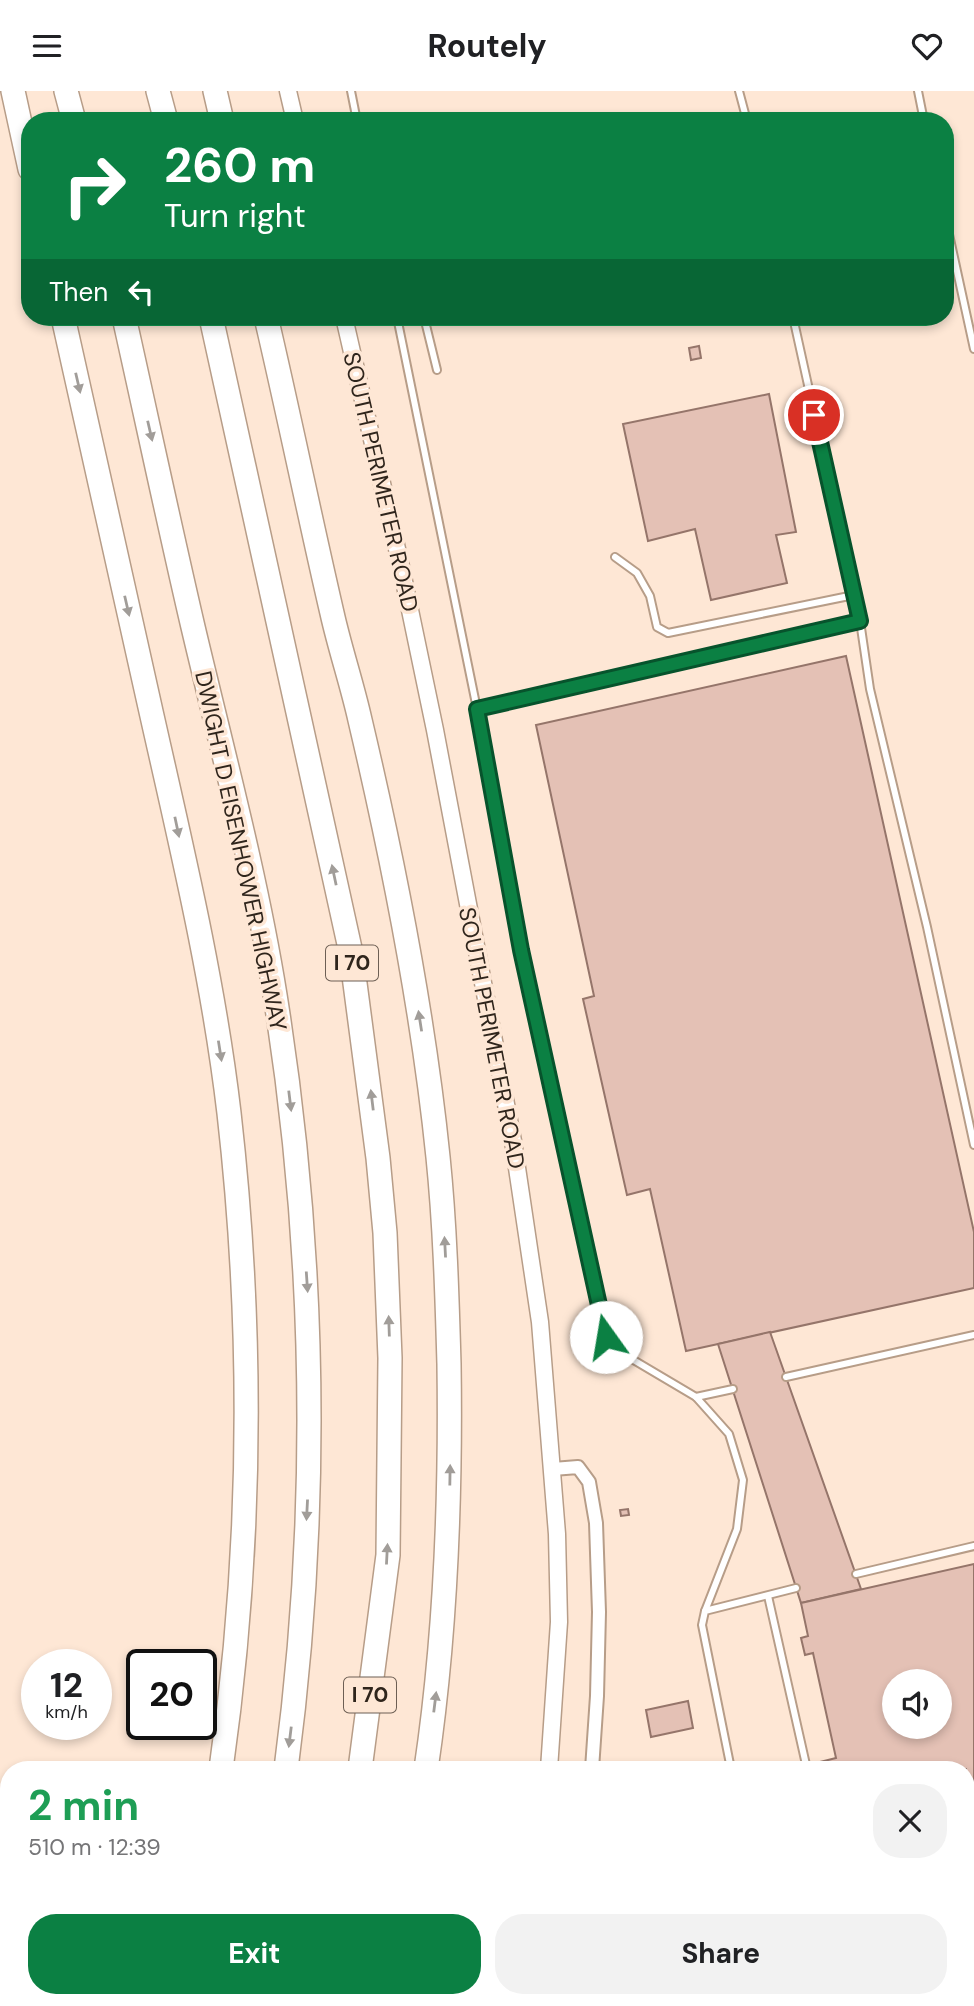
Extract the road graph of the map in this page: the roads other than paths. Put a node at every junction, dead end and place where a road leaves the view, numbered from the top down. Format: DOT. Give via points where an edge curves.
graph roads {
  1 [pos="13,91"];
  2 [pos="66,91"];
  3 [pos="79,91"];
  4 [pos="158,91"];
  5 [pos="168,91"];
  6 [pos="215,91"];
  7 [pos="288,91"];
  8 [pos="351,91"];
  9 [pos="739,91"];
  10 [pos="918,91"];
  11 [pos="72,112"];
  12 [pos="83,112"];
  13 [pos="164,112"];
  14 [pos="171,112"];
  15 [pos="220,112"];
  16 [pos="293,112"];
  17 [pos="355,112"];
  18 [pos="745,112"];
  19 [pos="922,112"];
  20 [pos="21,128"];
  21 [pos="954,257"];
  22 [pos="65,326"];
  23 [pos="126,326"];
  24 [pos="213,326"];
  25 [pos="268,326"];
  26 [pos="346,326"];
  27 [pos="399,326"];
  28 [pos="427,326"];
  29 [pos="795,326"];
  30 [pos="974,349"];
  31 [pos="437,370"];
  32 [pos="615,557"];
  33 [pos="854,594"];
  34 [pos="860,621"];
  35 [pos="477,709"];
  36 [pos="974,1145"];
  37 [pos="974,1335"];
  38 [pos="786,1377"];
  39 [pos="733,1389"];
  40 [pos="696,1397"];
  41 [pos="553,1469"];
  42 [pos="974,1546"];
  43 [pos="856,1574"];
  44 [pos="796,1588"];
  45 [pos="768,1596"];
  46 [pos="705,1611"];
  47 [pos="222,1761"];
  48 [pos="287,1761"];
  49 [pos="361,1761"];
  50 [pos="427,1761"];
  51 [pos="550,1761"];
  52 [pos="593,1761"];
  53 [pos="729,1761"];
  54 [pos="805,1761"];
  1 -- 20 [label="highway"];
  2 -- 11 [label="highway"];
  3 -- 12 [label="highway"];
  4 -- 13 [label="highway"];
  5 -- 14 [label="highway"];
  6 -- 15 [label="highway"];
  7 -- 16 [label="street"];
  8 -- 17 [label="lane"];
  9 -- 18 [label="lane"];
  10 -- 19 [label="lane"];
  21 -- 30 [label="lane"];
  22 -- 47 [label="highway, one-way" via="196,916 230,1123 246,1325 247,1434 245,1531"];
  23 -- 48 [label="highway, DWIGHT D EISENHOWER HIGHWAY, one-way" via="250,865 275,995 298,1164 310,1430 299,1651"];
  49 -- 24 [label="highway, I 70, one-way" via="388,1555 390,1358 378,1159 348,942"];
  50 -- 25 [label="highway, one-way" via="446,1587 450,1469 438,1156 393,871"];
  26 -- 41 [label="street, SOUTH PERIMETER ROAD" via="410,610 513,1141 540,1322"];
  27 -- 35 [label="lane"];
  28 -- 31 [label="lane"];
  29 -- 33 [label="lane"];
  32 -- 33 [label="lane" via="637,573 650,596 657,627 668,633"];
  33 -- 34 [label="lane"];
  34 -- 35 [label="lane"];
  34 -- 36 [label="lane" via="870,689 896,781"];
  35 -- 40 [label="lane" via="521,950 606,1337 620,1352"];
  37 -- 38 [label="lane"];
  39 -- 40 [label="lane"];
  40 -- 46 [label="lane" via="729,1434 743,1480 737,1529"];
  41 -- 51 [label="street, SOUTH PERIMETER ROAD" via="559,1622"];
  41 -- 52 [label="street" via="578,1468 589,1482 596,1523 599,1612"];
  42 -- 43 [label="lane"];
  44 -- 45 [label="lane"];
  45 -- 46 [label="lane"];
  45 -- 54 [label="lane"];
  46 -- 53 [label="lane" via="702,1625"];
}
